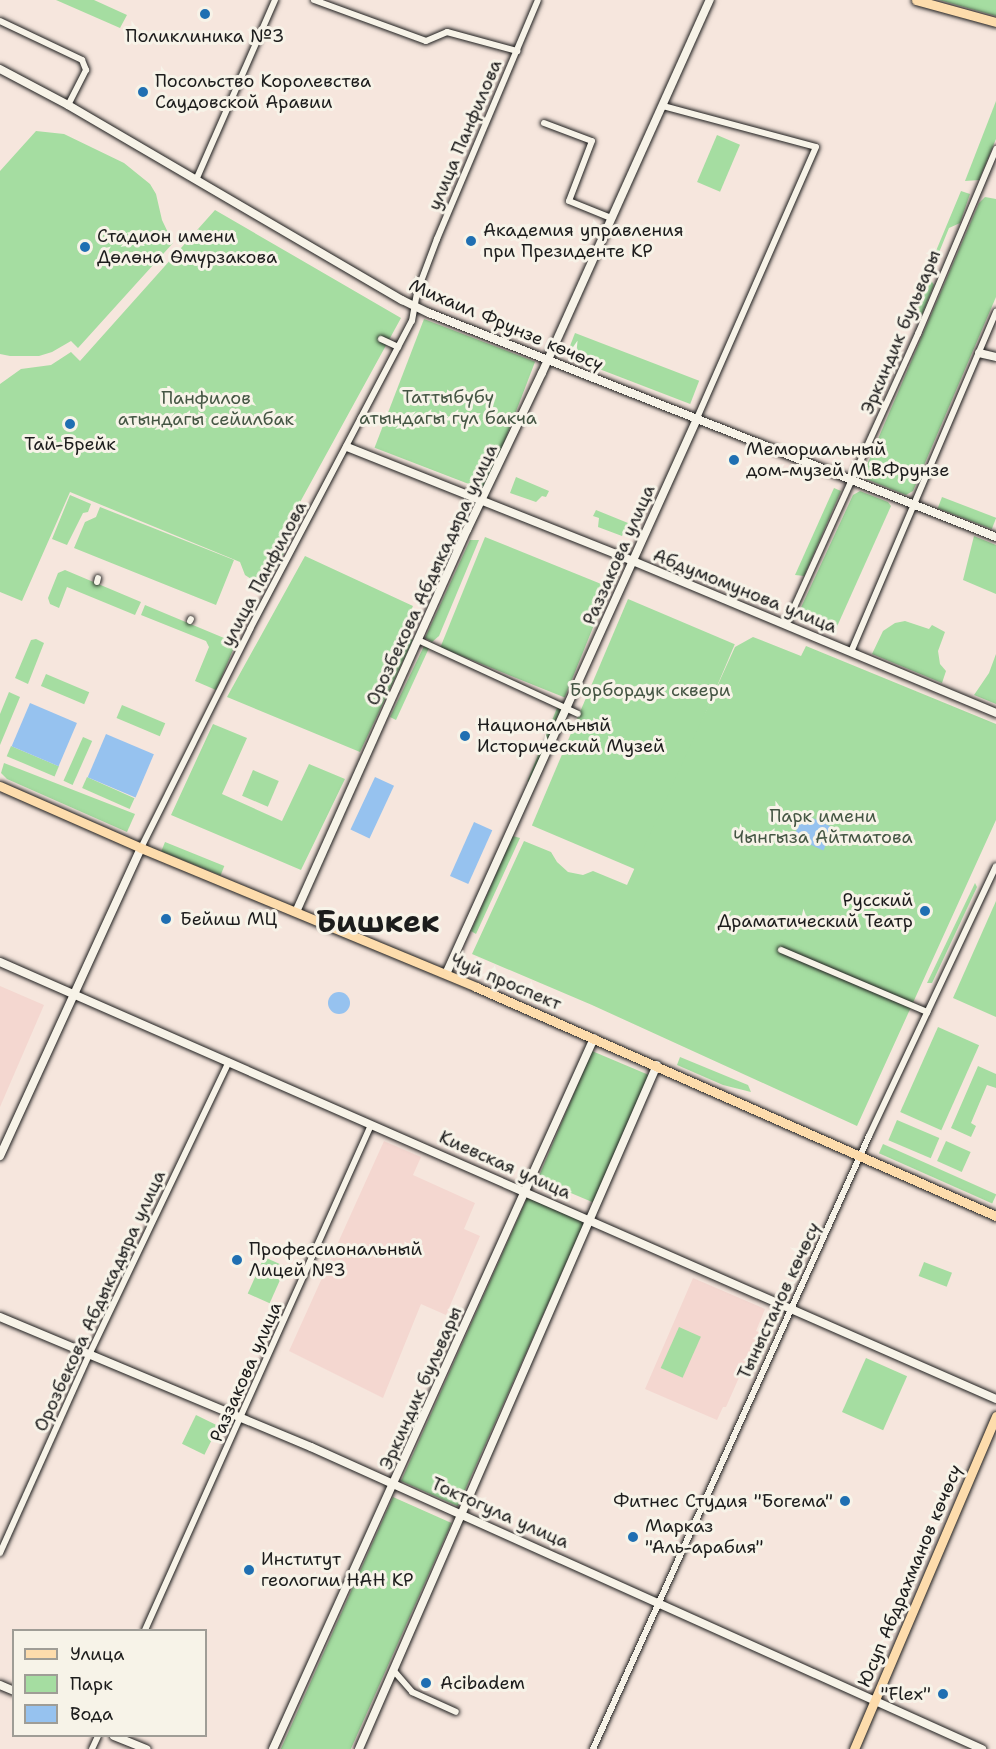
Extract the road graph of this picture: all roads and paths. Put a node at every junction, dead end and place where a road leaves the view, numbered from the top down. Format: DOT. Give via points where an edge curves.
graph roads {
  1 [pos="275,0"];
  2 [pos="314,0"];
  3 [pos="538,0"];
  4 [pos="710,0"];
  5 [pos="916,0"];
  6 [pos="0,21"];
  7 [pos="996,22"];
  8 [pos="517,51"];
  9 [pos="0,69"];
  10 [pos="68,105"];
  11 [pos="663,106"];
  12 [pos="544,123"];
  13 [pos="996,148"];
  14 [pos="196,180"];
  15 [pos="611,218"];
  16 [pos="415,306"];
  17 [pos="996,312"];
  18 [pos="381,339"];
  19 [pos="398,348"];
  20 [pos="979,352"];
  21 [pos="996,357"];
  22 [pos="548,361"];
  23 [pos="696,421"];
  24 [pos="347,447"];
  25 [pos="853,481"];
  26 [pos="482,501"];
  27 [pos="914,505"];
  28 [pos="996,537"];
  29 [pos="634,562"];
  30 [pos="786,625"];
  31 [pos="418,640"];
  32 [pos="851,652"];
  33 [pos="567,709"];
  34 [pos="996,713"];
  35 [pos="578,714"];
  36 [pos="0,786"];
  37 [pos="141,848"];
  38 [pos="996,866"];
  39 [pos="296,912"];
  40 [pos="781,950"];
  41 [pos="0,962"];
  42 [pos="446,974"];
  43 [pos="73,994"];
  44 [pos="927,1012"];
  45 [pos="594,1038"];
  46 [pos="229,1062"];
  47 [pos="657,1065"];
  48 [pos="371,1125"];
  49 [pos="0,1156"];
  50 [pos="860,1156"];
  51 [pos="523,1191"];
  52 [pos="996,1216"];
  53 [pos="589,1220"];
  54 [pos="791,1309"];
  55 [pos="0,1317"];
  56 [pos="89,1355"];
  57 [pos="996,1399"];
  58 [pos="996,1416"];
  59 [pos="242,1417"];
  60 [pos="395,1484"];
  61 [pos="463,1515"];
  62 [pos="0,1554"];
  63 [pos="659,1604"];
  64 [pos="145,1629"];
  65 [pos="394,1671"];
  66 [pos="874,1701"];
  67 [pos="456,1712"];
  68 [pos="116,1737"];
  69 [pos="146,1749"];
  70 [pos="273,1749"];
  71 [pos="360,1749"];
  72 [pos="593,1749"];
  73 [pos="854,1749"];
  74 [pos="982,1749"];
  1 -- 14 [label="street"];
  2 -- 8 [label="street" via="426,41 447,32"];
  3 -- 8 [label="street, улица Панфилова"];
  4 -- 11 [label="street, Орозбекова Абдыкадыра улица"];
  5 -- 7 [label="main road"];
  6 -- 10 [label="street" via="82,60 86,70"];
  8 -- 16 [label="street, улица Панфилова" via="437,239"];
  9 -- 10 [label="main road, Михаил Фрунзе көчөсү"];
  10 -- 14 [label="main road, Михаил Фрунзе көчөсү"];
  11 -- 15 [label="street, Орозбекова Абдыкадыра улица"];
  11 -- 23 [label="street, Раззакова улица" via="816,147"];
  12 -- 15 [label="street" via="592,141 569,201"];
  13 -- 25 [label="street, Эркиндик бульвары"];
  14 -- 16 [label="main road, Михаил Фрунзе көчөсү"];
  15 -- 22 [label="street, Орозбекова Абдыкадыра улица"];
  16 -- 19 [label="street, улица Панфилова"];
  16 -- 22 [label="main road, Михаил Фрунзе көчөсү"];
  17 -- 20 [label="street"];
  18 -- 19 [label="street"];
  19 -- 24 [label="street, улица Панфилова"];
  20 -- 21 [label="street"];
  20 -- 27 [label="street"];
  22 -- 23 [label="main road, Михаил Фрунзе көчөсү"];
  22 -- 26 [label="street, Орозбекова Абдыкадыра улица"];
  23 -- 25 [label="main road, Михаил Фрунзе көчөсү"];
  23 -- 29 [label="street, Раззакова улица"];
  24 -- 26 [label="street, Абдумомунова улица"];
  24 -- 37 [label="street, улица Панфилова" via="250,629"];
  25 -- 27 [label="main road, Михаил Фрунзе көчөсү"];
  25 -- 30 [label="street, Эркиндик бульвары"];
  26 -- 29 [label="street, Абдумомунова улица"];
  26 -- 31 [label="street, Орозбекова Абдыкадыра улица"];
  27 -- 28 [label="main road, Михаил Фрунзе көчөсү"];
  27 -- 32 [label="street"];
  29 -- 30 [label="street, Абдумомунова улица"];
  29 -- 33 [label="street, Раззакова улица"];
  30 -- 32 [label="street, Абдумомунова улица"];
  31 -- 33 [label="street"];
  31 -- 39 [label="street, Орозбекова Абдыкадыра улица"];
  32 -- 34 [label="street, Абдумомунова улица"];
  33 -- 35 [label="street"];
  33 -- 42 [label="street, Раззакова улица"];
  36 -- 37 [label="main road, Чуй проспект"];
  37 -- 39 [label="main road, Чуй проспект"];
  37 -- 43 [label="street, улица Панфилова"];
  38 -- 44 [label="street, Тыныстанов көчөсү"];
  39 -- 42 [label="main road, Чуй проспект"];
  40 -- 44 [label="street"];
  41 -- 43 [label="main road, Киевская улица"];
  42 -- 45 [label="main road, Чуй проспект"];
  43 -- 46 [label="main road, Киевская улица"];
  43 -- 49 [label="street, улица Панфилова"];
  44 -- 50 [label="street, Тыныстанов көчөсү"];
  45 -- 47 [label="main road, Чуй проспект"];
  45 -- 51 [label="street, Эркиндик бульвары"];
  46 -- 48 [label="main road, Киевская улица"];
  46 -- 56 [label="street, Орозбекова Абдыкадыра улица"];
  47 -- 50 [label="main road, Чуй проспект"];
  47 -- 53 [label="street"];
  48 -- 51 [label="main road, Киевская улица"];
  48 -- 59 [label="street, Раззакова улица"];
  50 -- 52 [label="main road, Чуй проспект"];
  50 -- 54 [label="street, Тыныстанов көчөсү"];
  51 -- 53 [label="main road, Киевская улица"];
  51 -- 60 [label="street, Эркиндик бульвары"];
  53 -- 54 [label="main road, Киевская улица"];
  53 -- 61 [label="street"];
  54 -- 57 [label="main road, Киевская улица"];
  54 -- 63 [label="street, Тыныстанов көчөсү"];
  55 -- 56 [label="main road, Токтогула улица"];
  56 -- 59 [label="main road, Токтогула улица"];
  56 -- 62 [label="street, Орозбекова Абдыкадыра улица"];
  58 -- 66 [label="main road, Юсуп Абдрахманов көчөсү"];
  59 -- 60 [label="main road, Токтогула улица"];
  59 -- 64 [label="street, Раззакова улица"];
  60 -- 61 [label="main road, Токтогула улица"];
  60 -- 70 [label="street, Эркиндик бульвары"];
  61 -- 63 [label="main road, Токтогула улица"];
  61 -- 65 [label="street"];
  63 -- 66 [label="main road, Токтогула улица"];
  63 -- 72 [label="street, Тыныстанов көчөсү"];
  65 -- 67 [label="street" via="412,1692"];
  65 -- 71 [label="street"];
  66 -- 73 [label="main road, Юсуп Абдрахманов көчөсү"];
  66 -- 74 [label="main road, Токтогула улица"];
  68 -- 69 [label="main road"];
}
